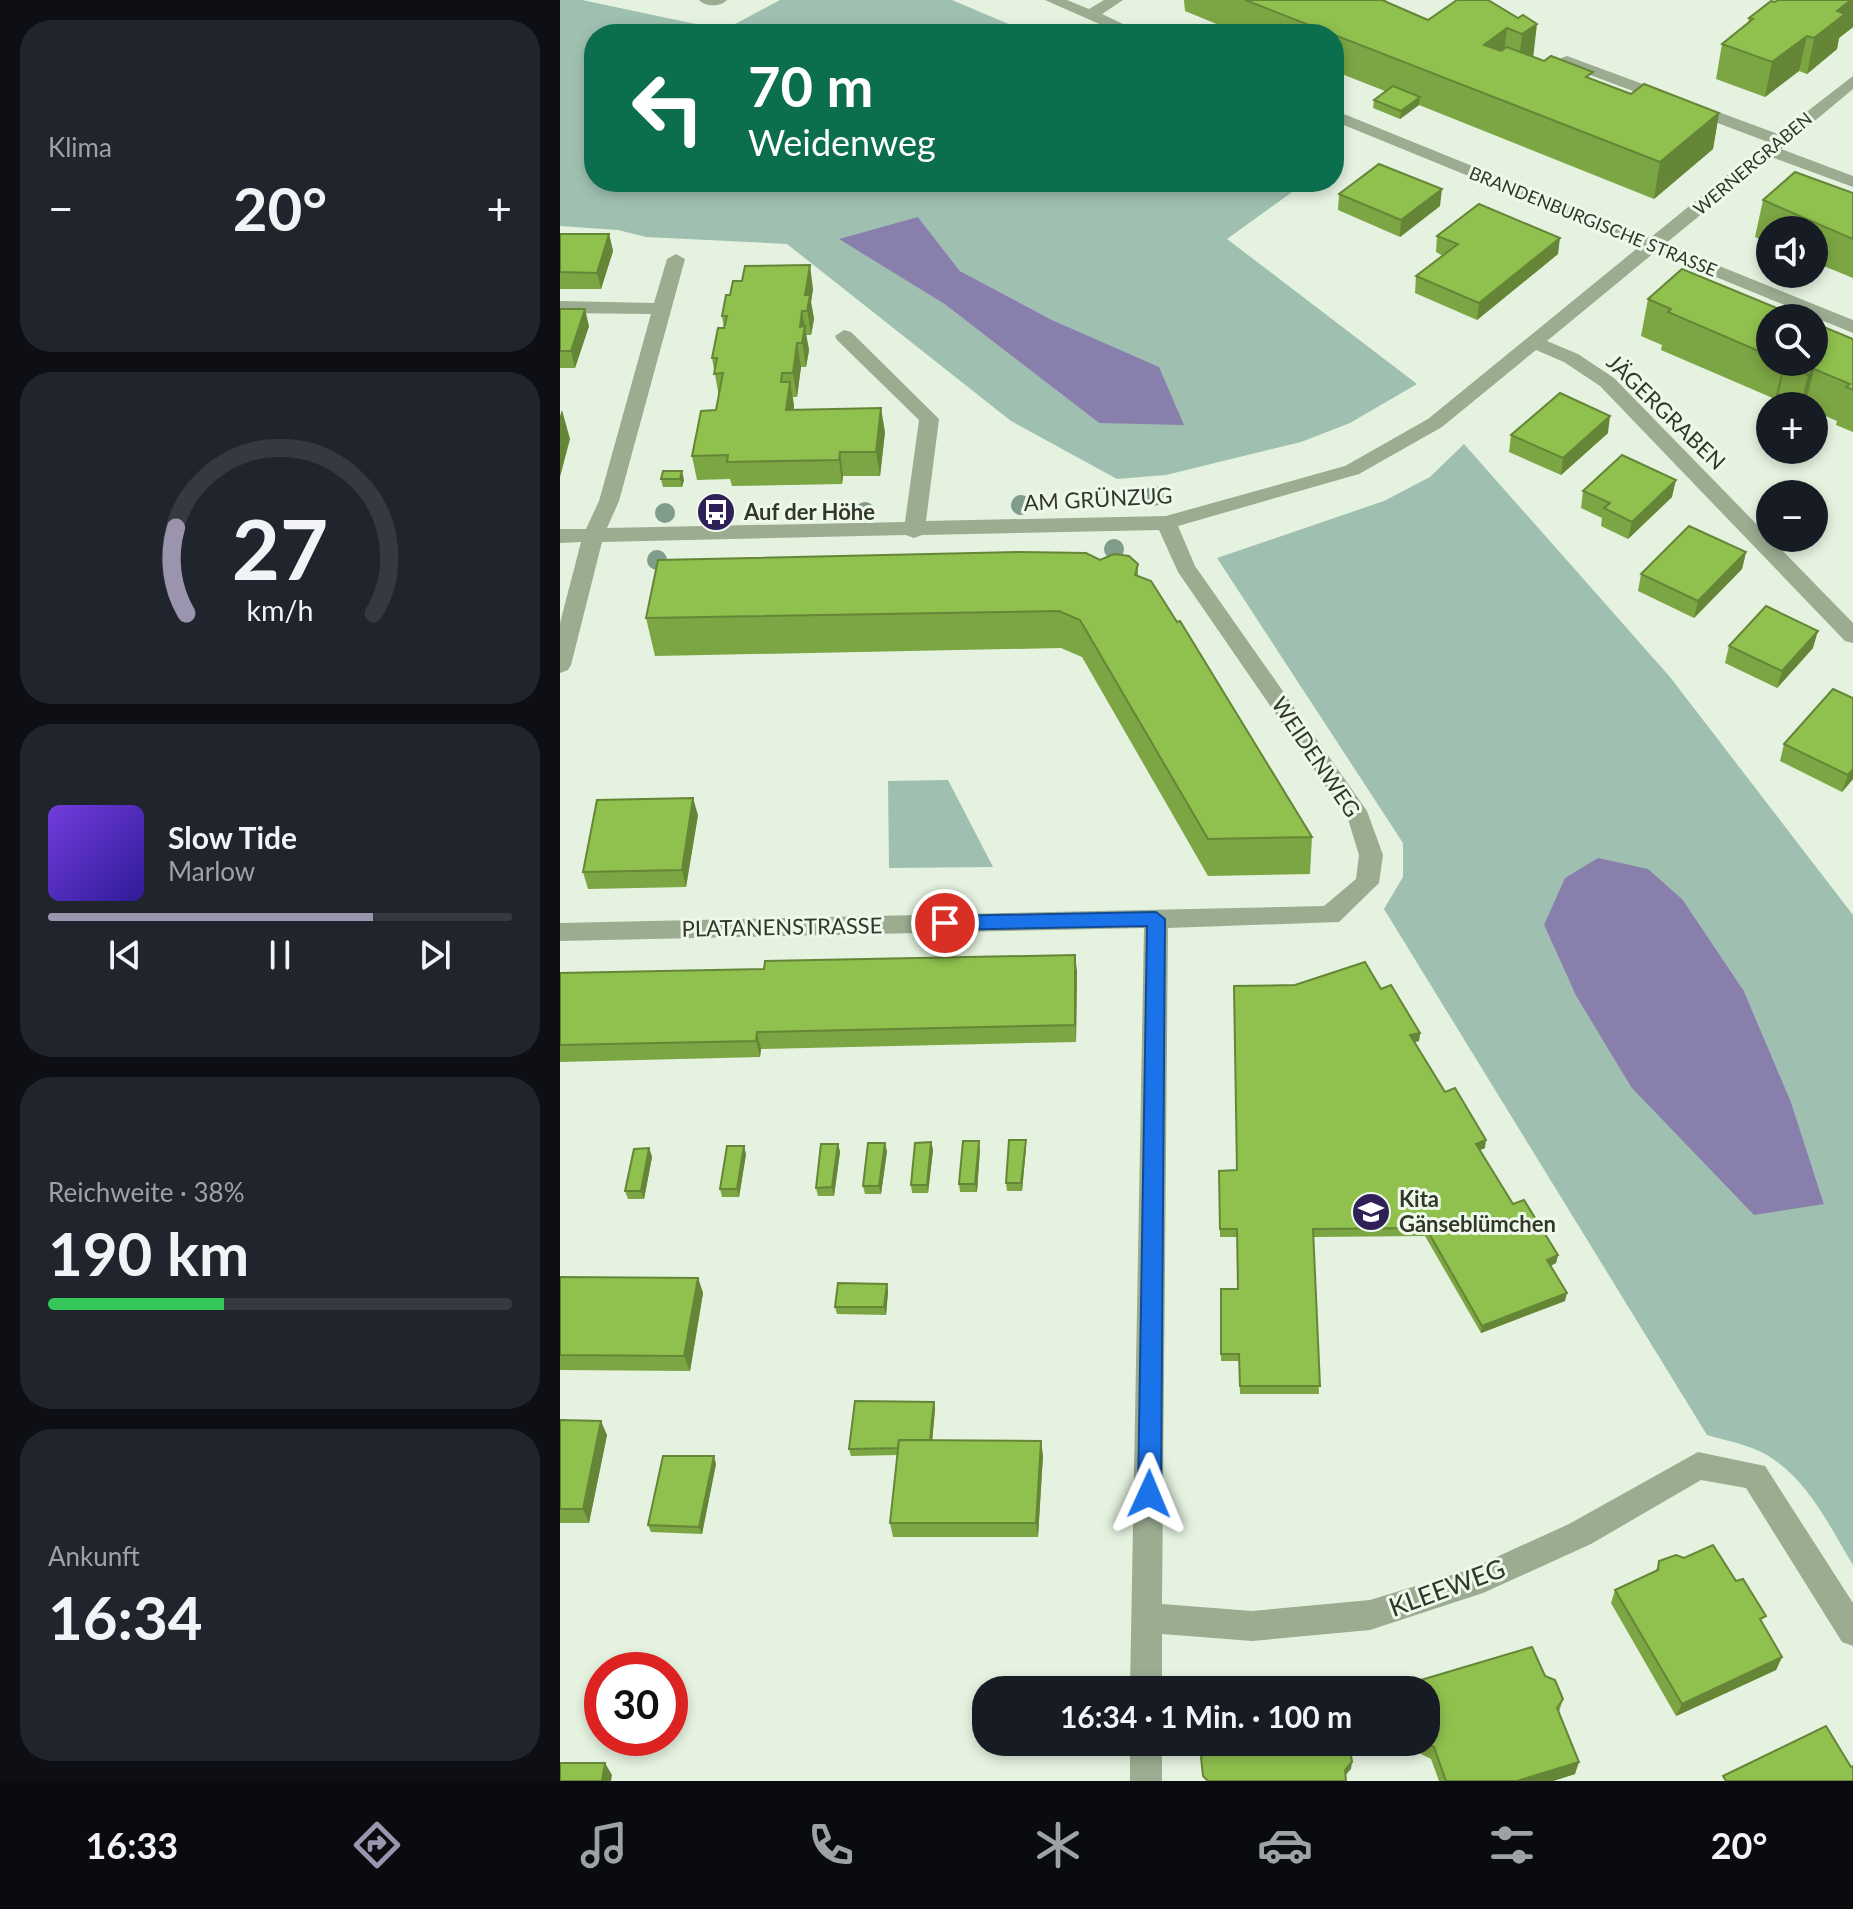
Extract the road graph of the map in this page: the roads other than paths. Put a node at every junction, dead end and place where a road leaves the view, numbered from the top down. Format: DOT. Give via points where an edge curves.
graph roads {
  1 [pos="707,0"];
  2 [pos="719,0"];
  3 [pos="1053,0"];
  4 [pos="1115,0"];
  5 [pos="1090,15"];
  6 [pos="1112,24"];
  7 [pos="1567,61"];
  8 [pos="1853,81"];
  9 [pos="1344,119"];
  10 [pos="1774,146"];
  11 [pos="1853,182"];
  12 [pos="1652,247"];
  13 [pos="676,259"];
  14 [pos="560,307"];
  15 [pos="660,309"];
  16 [pos="1853,327"];
  17 [pos="844,336"];
  18 [pos="1534,342"];
  19 [pos="1166,523"];
  20 [pos="914,531"];
  21 [pos="560,536"];
  22 [pos="593,536"];
  23 [pos="1853,636"];
  24 [pos="560,665"];
  25 [pos="1099,919"];
  26 [pos="1156,919"];
  27 [pos="560,932"];
  28 [pos="1147,1618"];
  29 [pos="1853,1631"];
  30 [pos="1146,1676"];
  31 [pos="1146,1756"];
  32 [pos="1146,1781"];
  1 -- 2 [label="street"];
  3 -- 5 [label="street"];
  4 -- 5 [label="street"];
  5 -- 6 [label="street"];
  7 -- 10 [label="street"];
  8 -- 10 [label="street, WERNERGRABEN"];
  9 -- 12 [label="street, BRANDENBURGISCHE STRASSE"];
  10 -- 11 [label="street"];
  10 -- 12 [label="street, WERNERGRABEN"];
  12 -- 16 [label="street, BRANDENBURGISCHE STRASSE"];
  12 -- 18 [label="street, AM GRÜNZUG"];
  13 -- 15 [label="street"];
  14 -- 15 [label="street"];
  15 -- 22 [label="street" via="609,501"];
  17 -- 20 [label="street" via="929,419"];
  18 -- 19 [label="street, AM GRÜNZUG" via="1435,423 1352,470"];
  18 -- 23 [label="street, JÄGERGRABEN" via="1607,382"];
  19 -- 20 [label="street, AM GRÜNZUG"];
  19 -- 26 [label="street, WEIDENWEG" via="1185,567 1359,817 1371,855 1367,883 1330,915"];
  20 -- 22 [label="street, AM GRÜNZUG"];
  21 -- 22 [label="street, AM GRÜNZUG"];
  22 -- 24 [label="street"];
  25 -- 26 [label="street, WEIDENWEG"];
  25 -- 27 [label="street, PLATANENSTRASSE"];
  26 -- 28 [label="street"];
  28 -- 29 [label="street, KLEEWEG" via="1252,1626 1370,1615 1472,1583 1580,1534 1698,1466 1755,1476"];
  28 -- 30 [label="street"];
  31 -- 32 [label="street"];
}
